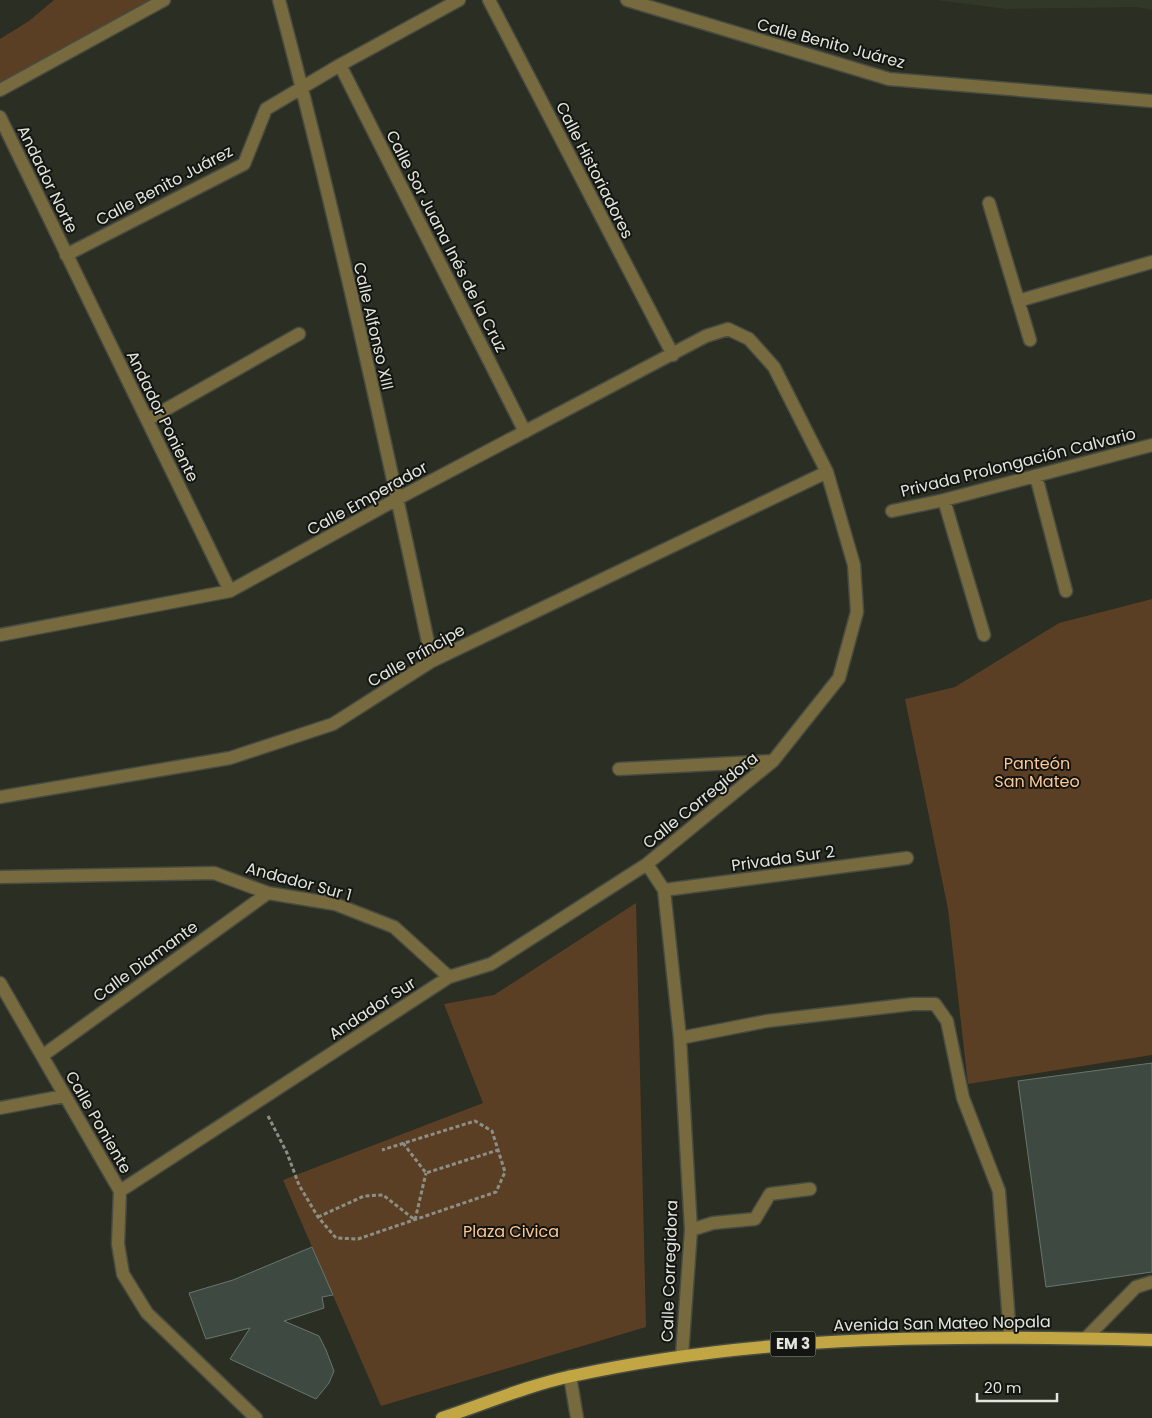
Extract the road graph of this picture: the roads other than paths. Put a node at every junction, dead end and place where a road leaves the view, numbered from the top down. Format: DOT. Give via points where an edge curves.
graph roads {
  1 [pos="164,0"];
  2 [pos="279,0"];
  3 [pos="458,0"];
  4 [pos="489,0"];
  5 [pos="626,0"];
  6 [pos="340,65"];
  7 [pos="302,88"];
  8 [pos="0,90"];
  9 [pos="1152,101"];
  10 [pos="0,117"];
  11 [pos="989,203"];
  12 [pos="66,255"];
  13 [pos="1152,262"];
  14 [pos="1018,301"];
  15 [pos="728,330"];
  16 [pos="299,334"];
  17 [pos="1030,340"];
  18 [pos="673,355"];
  19 [pos="147,420"];
  20 [pos="525,432"];
  21 [pos="1152,445"];
  22 [pos="827,472"];
  23 [pos="1036,476"];
  24 [pos="398,499"];
  25 [pos="944,500"];
  26 [pos="892,511"];
  27 [pos="230,591"];
  28 [pos="1066,591"];
  29 [pos="0,635"];
  30 [pos="984,635"];
  31 [pos="432,661"];
  32 [pos="773,761"];
  33 [pos="619,769"];
  34 [pos="0,797"];
  35 [pos="907,858"];
  36 [pos="647,864"];
  37 [pos="0,877"];
  38 [pos="664,890"];
  39 [pos="268,893"];
  40 [pos="449,978"];
  41 [pos="0,983"];
  42 [pos="5,995"];
  43 [pos="680,1038"];
  44 [pos="42,1056"];
  45 [pos="64,1096"];
  46 [pos="0,1108"];
  47 [pos="810,1188"];
  48 [pos="120,1191"];
  49 [pos="691,1230"];
  50 [pos="1152,1282"];
  51 [pos="1010,1336"];
  52 [pos="1086,1338"];
  53 [pos="1152,1340"];
  54 [pos="682,1354"];
  55 [pos="570,1376"];
  56 [pos="256,1418"];
  57 [pos="442,1418"];
  58 [pos="577,1418"];
  1 -- 8 [label="street"];
  2 -- 7 [label="street, Calle Alfonso XIII"];
  3 -- 6 [label="street, Calle Benito Juárez"];
  4 -- 18 [label="street, Calle Historiadores"];
  5 -- 9 [label="street, Calle Benito Juárez" via="889,79"];
  6 -- 7 [label="street, Calle Benito Juárez"];
  6 -- 20 [label="street, Calle Sor Juana Inés de la Cruz"];
  7 -- 12 [label="street, Calle Benito Juárez" via="266,109 244,164"];
  7 -- 24 [label="street, Calle Alfonso XIII"];
  10 -- 12 [label="street, Andador Norte"];
  11 -- 14 [label="street"];
  12 -- 19 [label="street, Andador Poniente"];
  13 -- 14 [label="street"];
  14 -- 17 [label="street"];
  15 -- 18 [label="street, Calle Emperador" via="706,336"];
  15 -- 22 [label="street, Calle Corregidora" via="749,339 774,367"];
  16 -- 19 [label="street"];
  18 -- 20 [label="street, Calle Emperador"];
  19 -- 27 [label="street, Andador Poniente"];
  20 -- 24 [label="street, Calle Emperador"];
  21 -- 23 [label="street, Privada Prolongación Calvario"];
  22 -- 31 [label="street, Calle Príncipe"];
  22 -- 32 [label="street, Calle Corregidora" via="854,566 857,612 839,678"];
  23 -- 25 [label="street, Privada Prolongación Calvario"];
  23 -- 28 [label="street"];
  24 -- 27 [label="street, Calle Emperador"];
  24 -- 31 [label="street, Calle Alfonso XIII"];
  25 -- 26 [label="street, Privada Prolongación Calvario"];
  25 -- 30 [label="street"];
  27 -- 29 [label="street, Calle Emperador"];
  31 -- 34 [label="street, Calle Príncipe" via="333,724 230,758"];
  32 -- 33 [label="street"];
  32 -- 36 [label="street, Calle Corregidora"];
  35 -- 38 [label="street, Privada Sur 2"];
  36 -- 38 [label="street, Calle Corregidora"];
  36 -- 40 [label="street, Andador Sur" via="491,964"];
  37 -- 39 [label="street, Andador Sur 1" via="214,873"];
  38 -- 43 [label="street, Calle Corregidora"];
  39 -- 40 [label="street, Andador Sur 1" via="335,904 394,927"];
  39 -- 44 [label="street, Calle Diamante"];
  40 -- 48 [label="street, Andador Sur"];
  41 -- 42 [label="street, Calle Poniente"];
  42 -- 44 [label="street, Calle Poniente"];
  43 -- 49 [label="street, Calle Corregidora"];
  43 -- 51 [label="street" via="767,1021 935,1004 947,1021 962,1098 999,1191"];
  44 -- 45 [label="street, Calle Poniente"];
  45 -- 46 [label="street"];
  45 -- 48 [label="street, Calle Poniente"];
  47 -- 49 [label="street" via="770,1194 755,1219 713,1223"];
  48 -- 56 [label="street, Calle Poniente" via="118,1244 123,1274 147,1313"];
  49 -- 54 [label="street, Calle Corregidora"];
  50 -- 52 [label="street" via="1136,1287"];
  51 -- 52 [label="main road, Avenida San Mateo Nopala / EM 3"];
  51 -- 54 [label="main road, Avenida San Mateo Nopala / EM 3" via="834,1340"];
  52 -- 53 [label="main road, Avenida San Mateo Nopala / EM 3"];
  54 -- 55 [label="main road, Avenida San Mateo Nopala / EM 3"];
  55 -- 57 [label="main road, Avenida San Mateo Nopala / EM 3"];
  55 -- 58 [label="street"];
}
